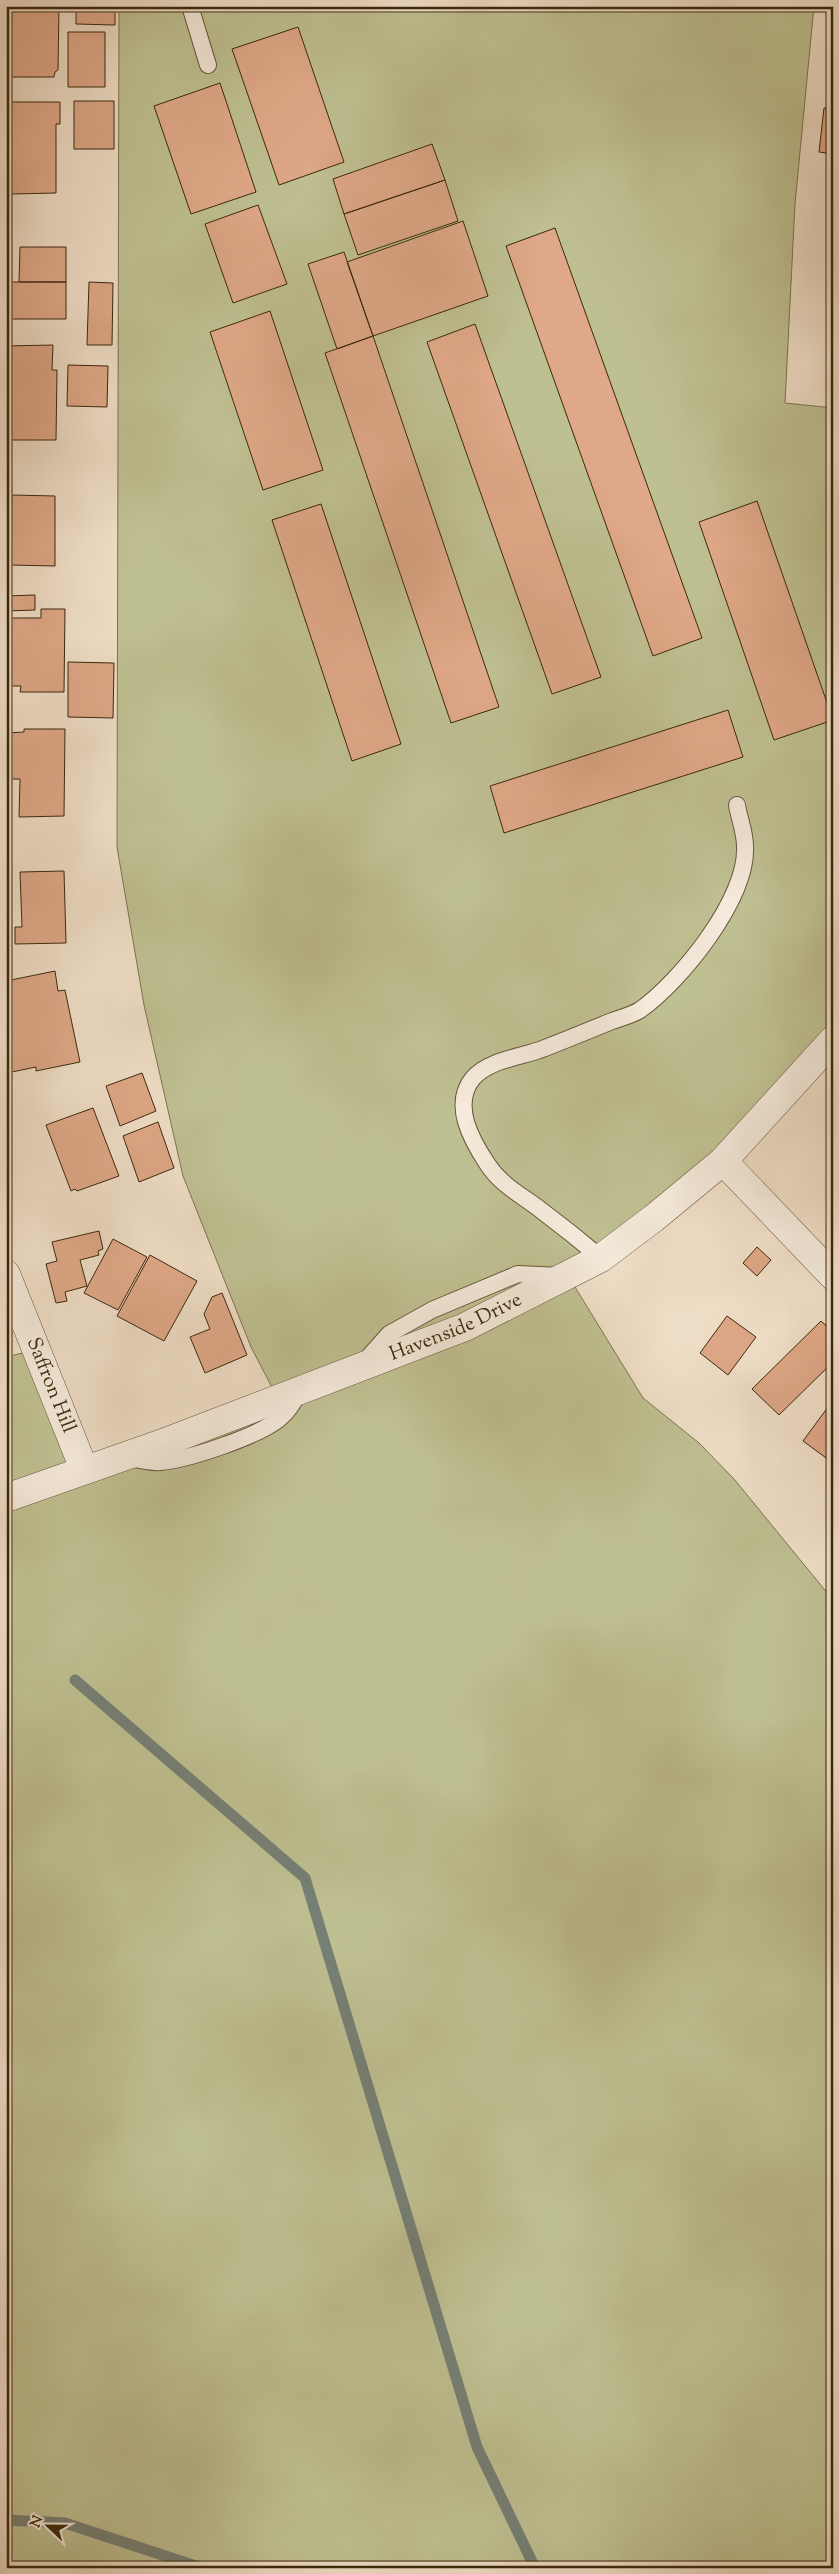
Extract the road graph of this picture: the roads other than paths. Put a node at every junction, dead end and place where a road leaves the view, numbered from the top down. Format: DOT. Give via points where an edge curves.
graph roads {
  1 [pos="190,6"];
  2 [pos="208,65"];
  3 [pos="737,805"];
  4 [pos="833,1040"];
  5 [pos="723,1161"];
  6 [pos="601,1258"];
  7 [pos="6,1274"];
  8 [pos="833,1276"];
  9 [pos="84,1469"];
  10 [pos="6,1498"];
  1 -- 2 [label="lane"];
  3 -- 6 [label="lane" via="745,846 742,874 718,924 675,976 639,1010 536,1051 488,1066 474,1078 465,1096 466,1122 489,1166 509,1188"];
  4 -- 5 [label="street, Havenside Drive"];
  5 -- 6 [label="street, Havenside Drive"];
  5 -- 8 [label="street"];
  6 -- 9 [label="street, Havenside Drive" via="465,1327 160,1444"];
  7 -- 9 [label="street, Saffron Hill"];
  9 -- 10 [label="street, Havenside Drive"];
}
